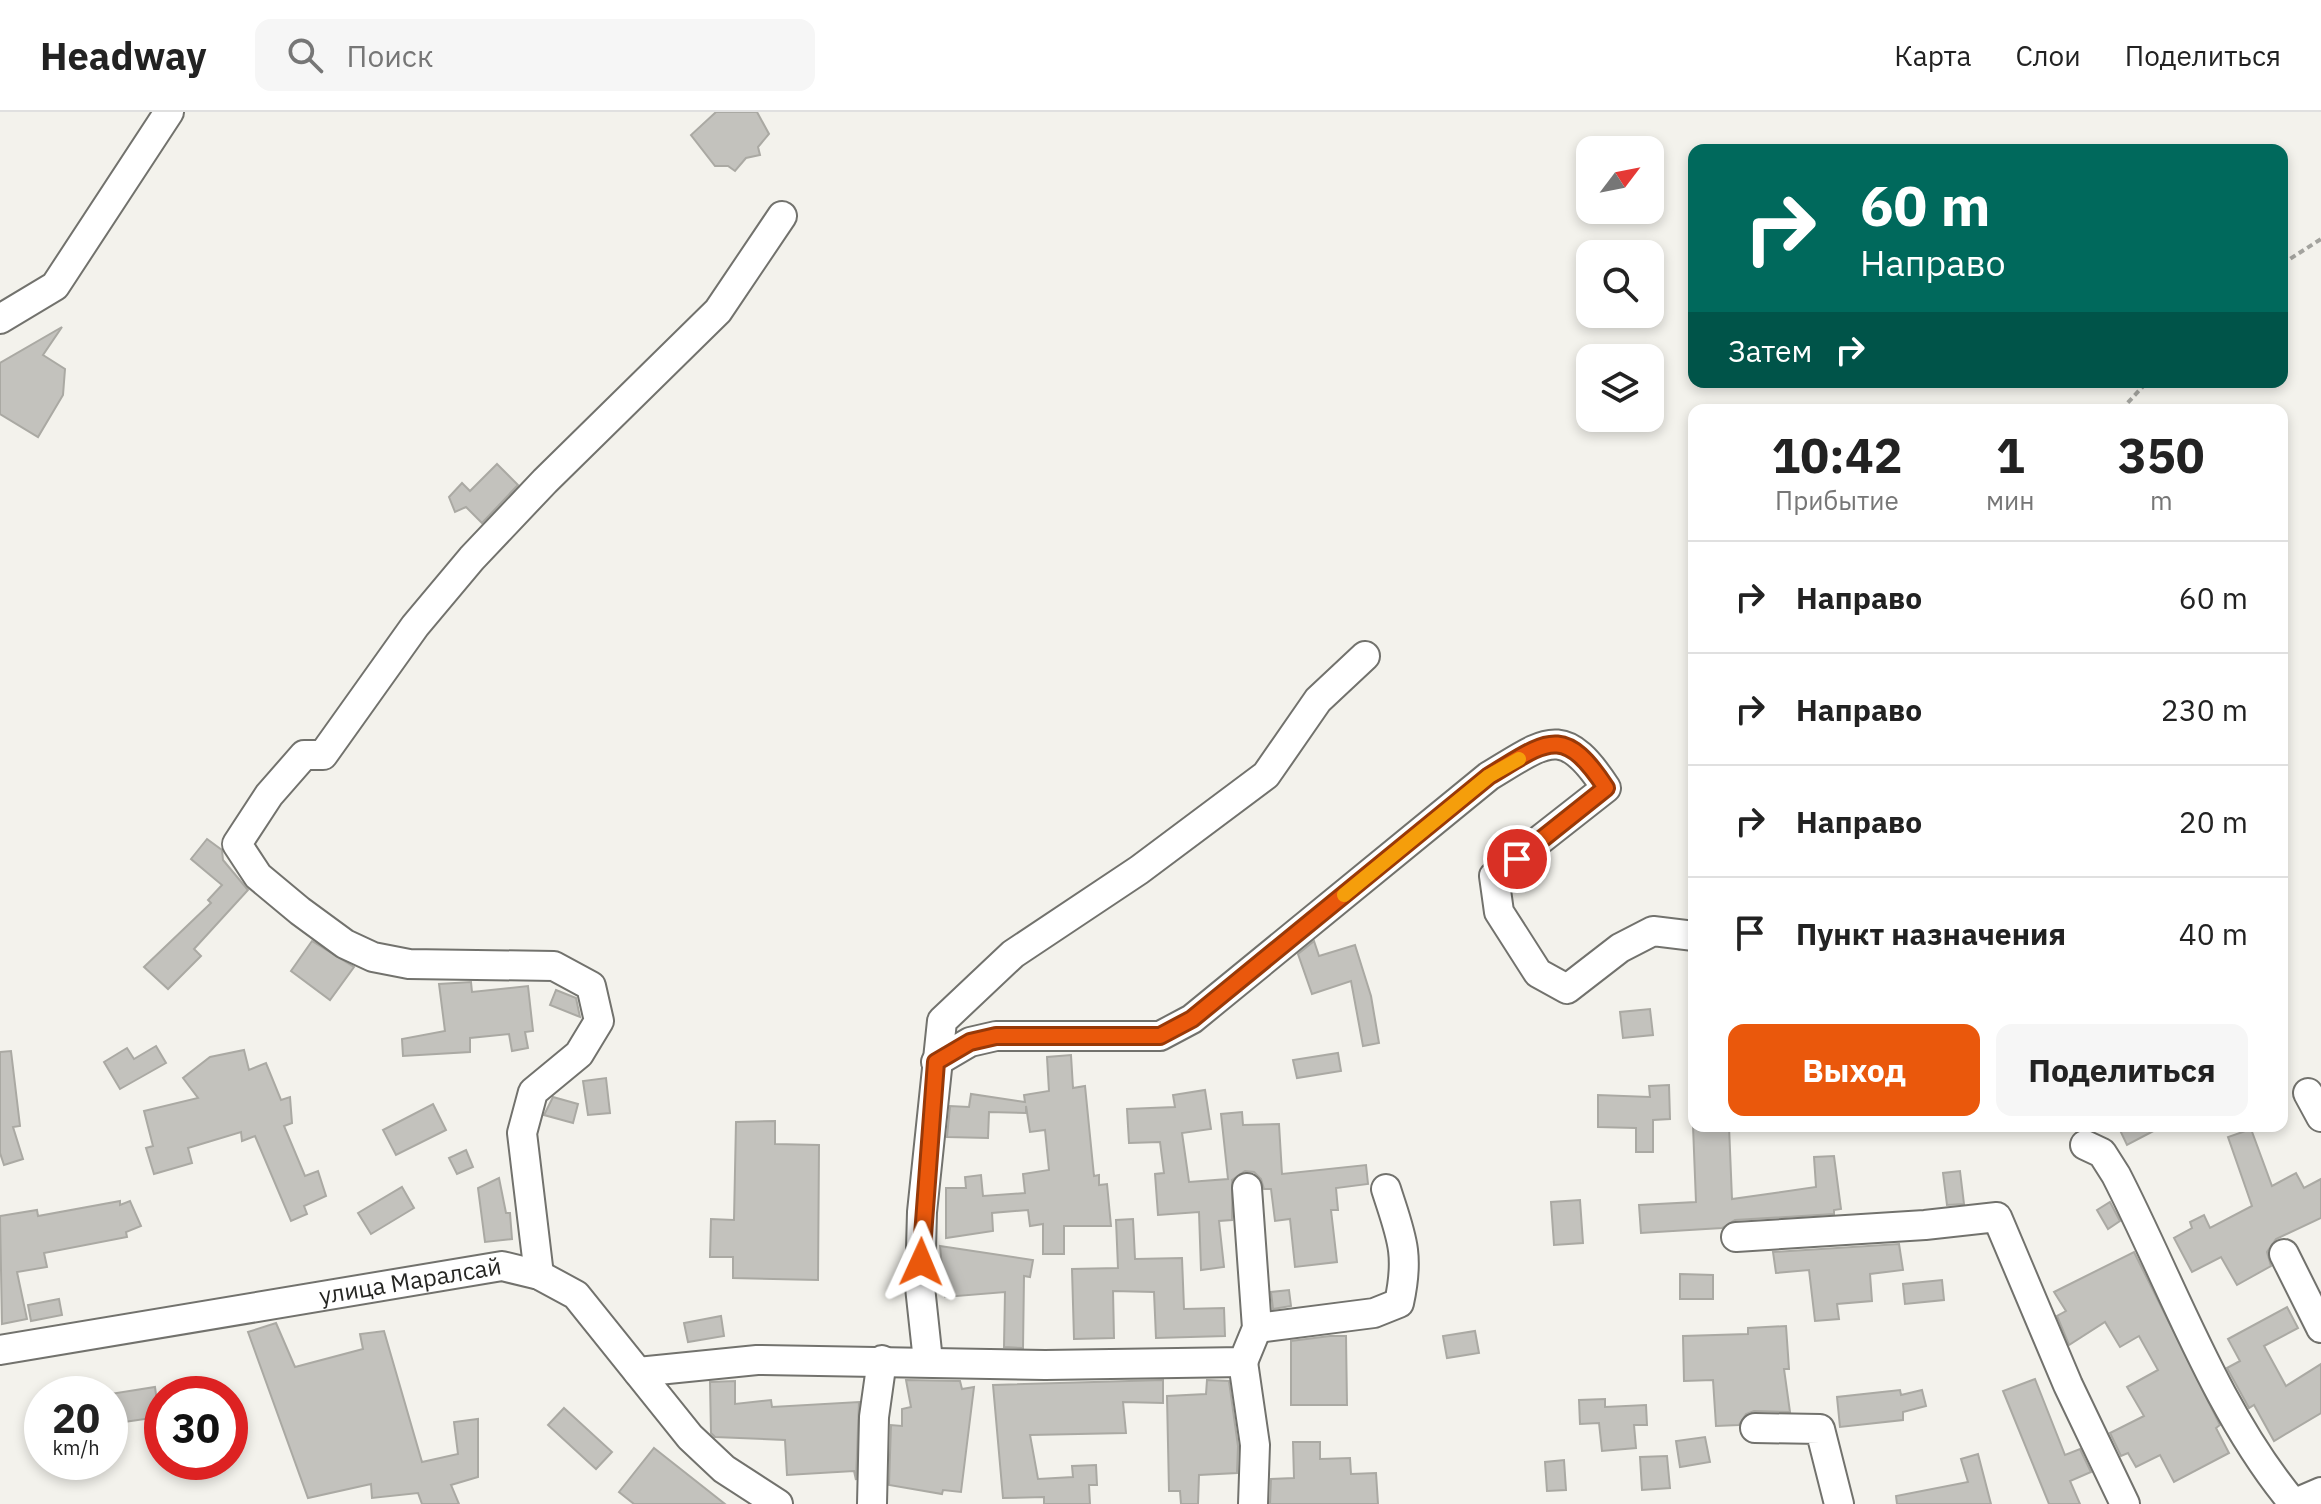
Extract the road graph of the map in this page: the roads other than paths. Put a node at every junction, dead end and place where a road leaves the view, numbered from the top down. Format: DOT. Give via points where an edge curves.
graph roads {
  1 [pos="169,112"];
  2 [pos="782,216"];
  3 [pos="0,319"];
  4 [pos="1365,656"];
  5 [pos="1688,935"];
  6 [pos="936,1062"];
  7 [pos="2085,1145"];
  8 [pos="1247,1188"];
  9 [pos="1386,1189"];
  10 [pos="1736,1237"];
  11 [pos="2284,1254"];
  12 [pos="539,1275"];
  13 [pos="1257,1328"];
  14 [pos="2321,1328"];
  15 [pos="0,1350"];
  16 [pos="882,1360"];
  17 [pos="928,1361"];
  18 [pos="1243,1362"];
  19 [pos="638,1372"];
  20 [pos="1755,1428"];
  21 [pos="2321,1492"];
  22 [pos="778,1504"];
  23 [pos="872,1504"];
  24 [pos="1253,1504"];
  25 [pos="1839,1504"];
  26 [pos="2125,1504"];
  27 [pos="2293,1504"];
  1 -- 3 [label="street" via="55,286"];
  2 -- 12 [label="street" via="718,311 472,558 415,626 323,755 304,755 237,844 258,876 300,911 373,957 409,964 554,966 591,986 599,1021 579,1054 533,1092 522,1133"];
  4 -- 6 [label="street" via="1318,700 1266,775 1139,870 1013,954 942,1021"];
  5 -- 6 [label="street" via="1653,931 1620,948 1567,989 1538,973 1499,912 1494,876 1606,788 1589,762 1567,745 1543,744 1489,776 1192,1019 1160,1036 996,1036 970,1042"];
  6 -- 17 [label="street" via="922,1212 920,1287"];
  7 -- 27 [label="street" via="2102,1153 2116,1175 2194,1339 2255,1451"];
  8 -- 13 [label="street"];
  9 -- 13 [label="street" via="1405,1250 1399,1303 1374,1313"];
  10 -- 26 [label="street" via="1997,1217"];
  11 -- 14 [label="street"];
  12 -- 15 [label="street, улица Маралсай" via="502,1266"];
  12 -- 19 [label="street, улица Маралсай" via="576,1295"];
  13 -- 18 [label="street"];
  16 -- 17 [label="street"];
  16 -- 19 [label="street" via="757,1360"];
  16 -- 23 [label="street" via="874,1417"];
  17 -- 18 [label="street"];
  18 -- 24 [label="street" via="1255,1445"];
  19 -- 22 [label="street, улица Маралсай" via="724,1469"];
  20 -- 25 [label="street" via="1820,1429"];
  21 -- 27 [label="street"];
}
